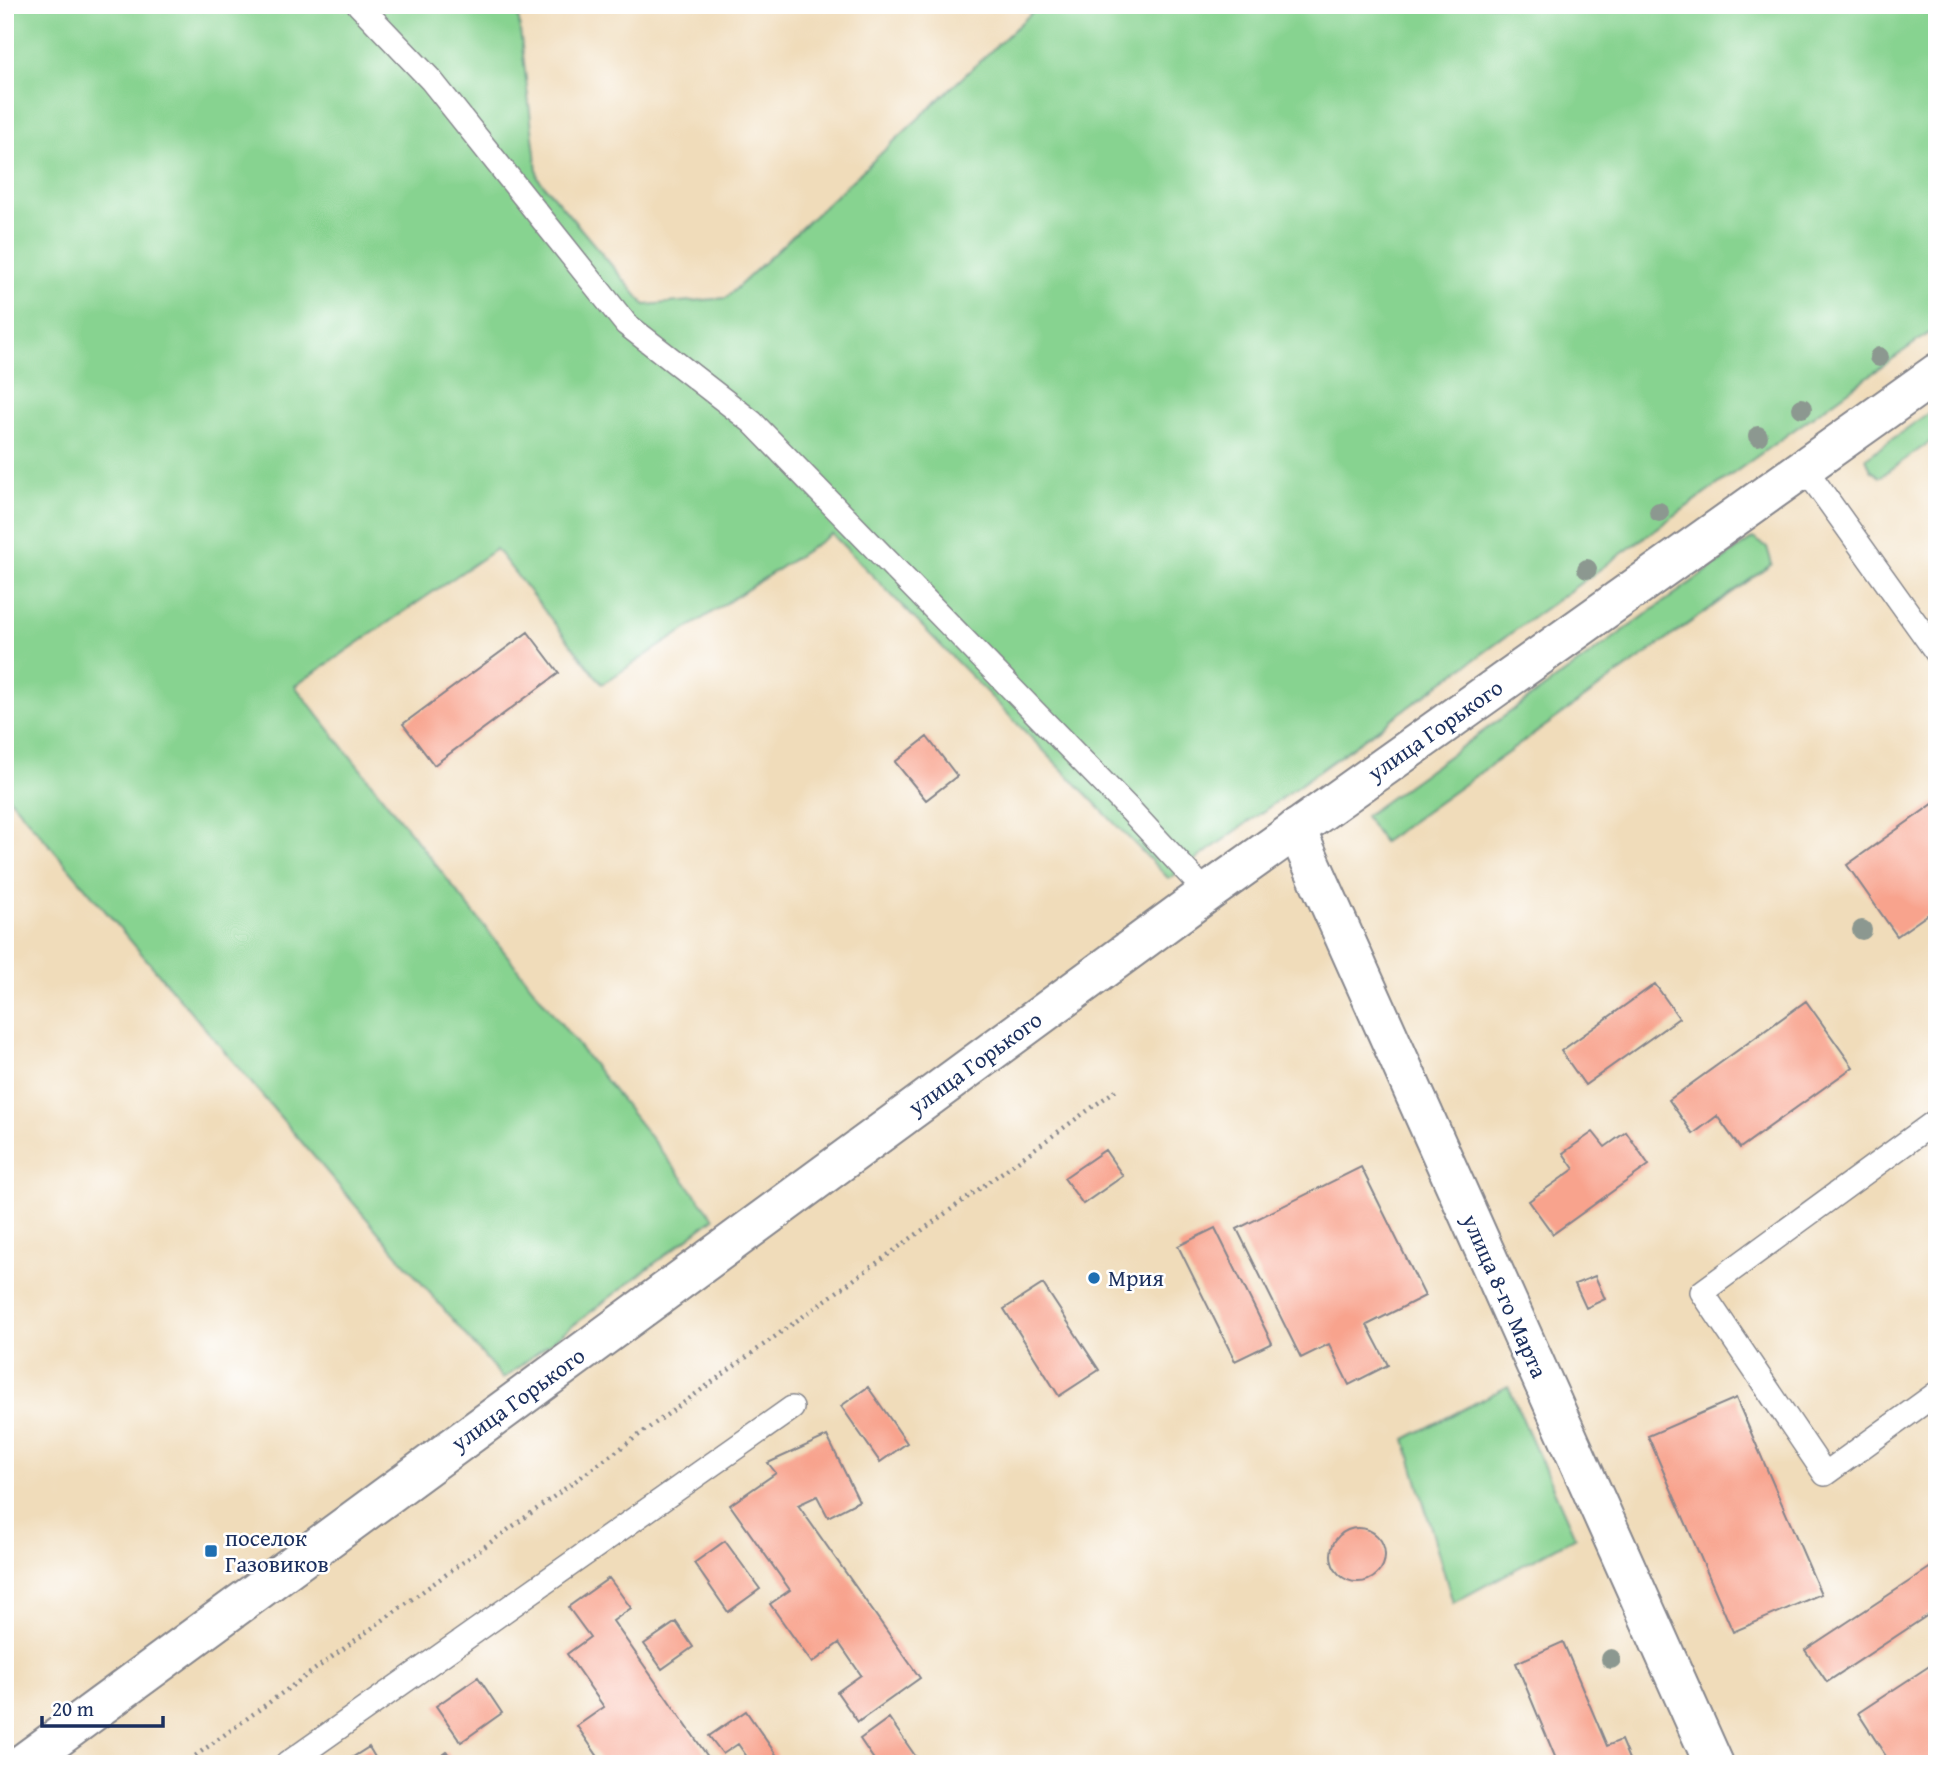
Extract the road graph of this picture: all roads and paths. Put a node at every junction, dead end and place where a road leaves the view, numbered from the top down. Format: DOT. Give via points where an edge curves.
graph roads {
  1 [pos="359,5"];
  2 [pos="1937,373"];
  3 [pos="1804,467"];
  4 [pos="1937,653"];
  5 [pos="1296,829"];
  6 [pos="1207,893"];
  7 [pos="1116,1090"];
  8 [pos="1937,1120"];
  9 [pos="1937,1393"];
  10 [pos="792,1408"];
  11 [pos="22,1764"];
  12 [pos="184,1764"];
  13 [pos="287,1764"];
  14 [pos="1714,1764"];
  1 -- 6 [label="lane" via="431,80 626,324 752,422"];
  2 -- 3 [label="main road, улица Горького"];
  3 -- 4 [label="lane"];
  3 -- 5 [label="main road, улица Горького"];
  5 -- 6 [label="main road, улица Горького"];
  5 -- 14 [label="main road, улица 8-го Марта"];
  6 -- 11 [label="main road, улица Горького"];
  7 -- 12 [label="path"];
  8 -- 9 [label="lane" via="1702,1292 1825,1474"];
  10 -- 13 [label="lane"];
}
